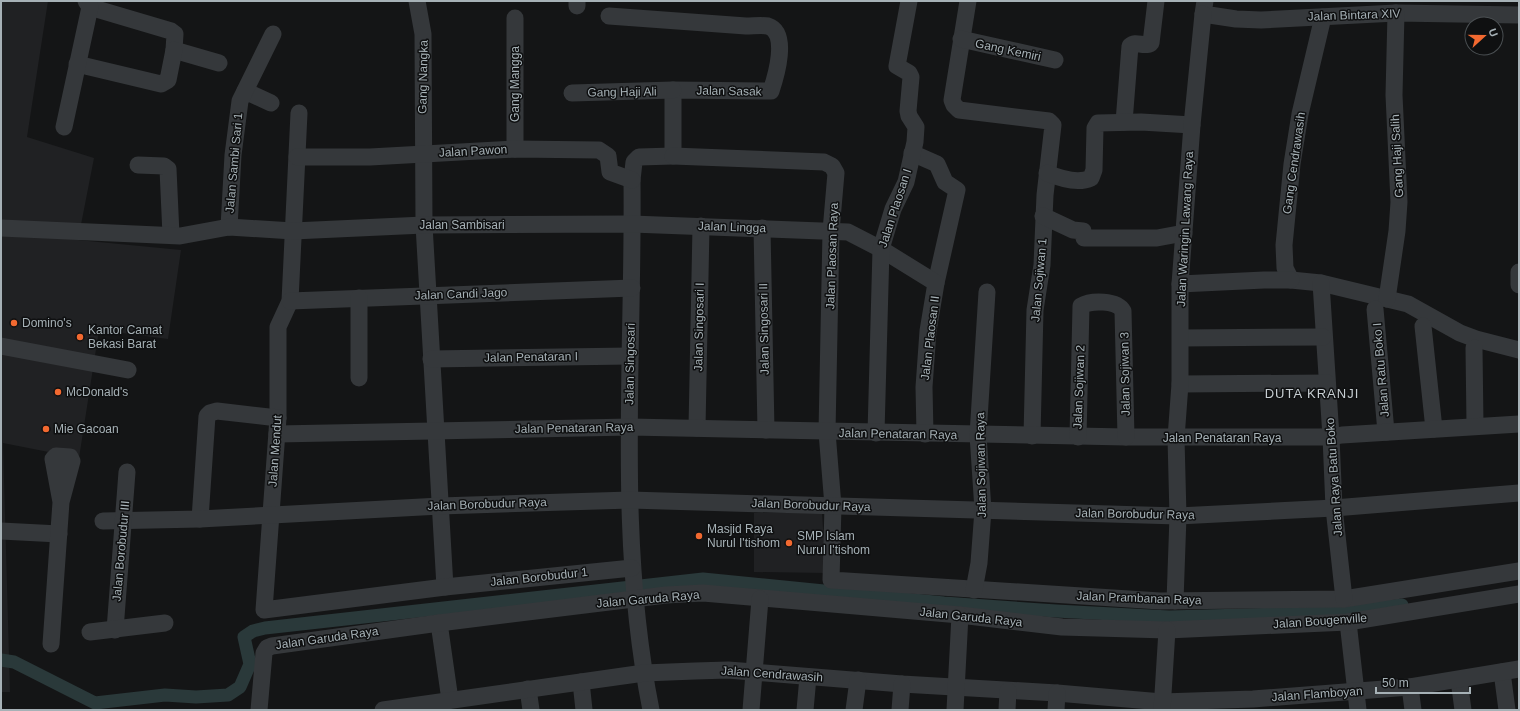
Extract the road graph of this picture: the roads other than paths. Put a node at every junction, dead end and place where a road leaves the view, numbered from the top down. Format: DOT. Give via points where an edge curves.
graph roads {
  1 [pos="417,1"];
  2 [pos="909,1"];
  3 [pos="968,1"];
  4 [pos="1156,1"];
  5 [pos="88,4"];
  6 [pos="1434,7"];
  7 [pos="1204,8"];
  8 [pos="1344,8"];
  9 [pos="1396,13"];
  10 [pos="1519,15"];
  11 [pos="609,16"];
  12 [pos="1323,17"];
  13 [pos="515,18"];
  14 [pos="272,34"];
  15 [pos="961,39"];
  16 [pos="174,50"];
  17 [pos="1055,60"];
  18 [pos="219,63"];
  19 [pos="77,64"];
  20 [pos="673,90"];
  21 [pos="245,91"];
  22 [pos="572,93"];
  23 [pos="270,103"];
  24 [pos="299,113"];
  25 [pos="1124,122"];
  26 [pos="1192,125"];
  27 [pos="64,127"];
  28 [pos="515,149"];
  29 [pos="912,153"];
  30 [pos="422,154"];
  31 [pos="673,156"];
  32 [pos="297,157"];
  33 [pos="138,165"];
  34 [pos="1047,173"];
  35 [pos="632,180"];
  36 [pos="1043,216"];
  37 [pos="632,224"];
  38 [pos="424,225"];
  39 [pos="700,226"];
  40 [pos="229,227"];
  41 [pos="1,228"];
  42 [pos="762,228"];
  43 [pos="293,231"];
  44 [pos="831,231"];
  45 [pos="1184,233"];
  46 [pos="170,235"];
  47 [pos="880,249"];
  48 [pos="1519,272"];
  49 [pos="1291,280"];
  50 [pos="936,283"];
  51 [pos="1321,283"];
  52 [pos="1180,284"];
  53 [pos="1519,285"];
  54 [pos="632,288"];
  55 [pos="987,292"];
  56 [pos="429,295"];
  57 [pos="359,298"];
  58 [pos="290,301"];
  59 [pos="1381,304"];
  60 [pos="1123,311"];
  61 [pos="1423,326"];
  62 [pos="1323,337"];
  63 [pos="1181,338"];
  64 [pos="1,346"];
  65 [pos="1474,348"];
  66 [pos="1519,350"];
  67 [pos="630,356"];
  68 [pos="431,359"];
  69 [pos="128,370"];
  70 [pos="358,378"];
  71 [pos="1327,383"];
  72 [pos="1180,384"];
  73 [pos="1519,424"];
  74 [pos="1475,425"];
  75 [pos="278,426"];
  76 [pos="630,427"];
  77 [pos="697,428"];
  78 [pos="1434,429"];
  79 [pos="766,430"];
  80 [pos="435,431"];
  81 [pos="827,432"];
  82 [pos="1386,432"];
  83 [pos="876,433"];
  84 [pos="925,434"];
  85 [pos="978,435"];
  86 [pos="1032,436"];
  87 [pos="1078,436"];
  88 [pos="1126,437"];
  89 [pos="1331,437"];
  90 [pos="1176,438"];
  91 [pos="127,472"];
  92 [pos="1519,493"];
  93 [pos="630,500"];
  94 [pos="61,502"];
  95 [pos="440,506"];
  96 [pos="833,506"];
  97 [pos="1334,508"];
  98 [pos="984,510"];
  99 [pos="270,514"];
  100 [pos="1178,516"];
  101 [pos="125,519"];
  102 [pos="200,519"];
  103 [pos="103,520"];
  104 [pos="1,531"];
  105 [pos="58,534"];
  106 [pos="1519,571"];
  107 [pos="633,583"];
  108 [pos="445,587"];
  109 [pos="974,590"];
  110 [pos="1519,594"];
  111 [pos="760,599"];
  112 [pos="1344,599"];
  113 [pos="1175,601"];
  114 [pos="960,615"];
  115 [pos="1348,622"];
  116 [pos="165,623"];
  117 [pos="439,623"];
  118 [pos="115,630"];
  119 [pos="1167,630"];
  120 [pos="90,632"];
  121 [pos="51,644"];
  122 [pos="1519,669"];
  123 [pos="755,672"];
  124 [pos="1502,672"];
  125 [pos="644,673"];
  126 [pos="808,677"];
  127 [pos="858,680"];
  128 [pos="1459,680"];
  129 [pos="580,682"];
  130 [pos="902,684"];
  131 [pos="957,686"];
  132 [pos="1410,686"];
  133 [pos="528,689"];
  134 [pos="1008,691"];
  135 [pos="1356,691"];
  136 [pos="1057,693"];
  137 [pos="450,700"];
  138 [pos="479,703"];
  139 [pos="1106,704"];
  140 [pos="1162,706"];
  141 [pos="420,707"];
  142 [pos="259,710"];
  143 [pos="384,710"];
  144 [pos="531,710"];
  145 [pos="584,710"];
  146 [pos="651,710"];
  147 [pos="751,710"];
  148 [pos="805,710"];
  149 [pos="854,710"];
  150 [pos="900,710"];
  151 [pos="955,710"];
  152 [pos="1007,710"];
  153 [pos="1056,710"];
  154 [pos="1358,710"];
  155 [pos="1413,710"];
  156 [pos="1463,710"];
  157 [pos="1507,710"];
  1 -- 30 [label="street, Gang Nangka" via="424,34"];
  2 -- 29 [label="street, Jalan Plaosan I" via="897,66 911,77 908,116 916,127"];
  3 -- 15 [label="street"];
  4 -- 25 [label="street" via="1151,43 1136,43 1130,46"];
  5 -- 16 [label="street" via="171,31 176,39"];
  5 -- 19 [label="street"];
  6 -- 9 [label="street, Jalan Bintara XIV"];
  6 -- 10 [label="street, Jalan Bintara XIV"];
  7 -- 12 [label="street, Jalan Bintara XIV" via="1236,19"];
  7 -- 26 [label="street, Jalan Waringin Lawang Raya"];
  8 -- 9 [label="street, Jalan Bintara XIV"];
  8 -- 12 [label="street, Jalan Bintara XIV"];
  9 -- 59 [label="street, Gang Haji Salih" via="1394,95 1399,202 1397,231"];
  11 -- 20 [label="street, Jalan Sasak" via="768,26 778,35 780,53 771,90"];
  12 -- 49 [label="street, Gang Cendrawasih" via="1300,114 1292,164 1284,245 1284,261"];
  13 -- 28 [label="street, Gang Mangga"];
  14 -- 21 [label="street, Jalan Sambi Sari 1"];
  15 -- 17 [label="street, Gang Kemiri"];
  15 -- 34 [label="street, Jalan Sojiwan 1" via="952,100 954,105 959,110 1049,121 1053,125"];
  16 -- 18 [label="street"];
  16 -- 19 [label="street" via="168,80 161,84"];
  19 -- 27 [label="street"];
  20 -- 22 [label="street, Gang Haji Ali"];
  20 -- 31 [label="street"];
  21 -- 23 [label="street"];
  21 -- 40 [label="street, Jalan Sambi Sari 1" via="240,101 236,124"];
  24 -- 32 [label="street, Jalan Mendut"];
  25 -- 26 [label="street"];
  25 -- 34 [label="street" via="1098,123 1095,128 1094,170 1090,178 1060,178"];
  26 -- 45 [label="street, Jalan Waringin Lawang Raya"];
  28 -- 30 [label="street, Jalan Pawon"];
  28 -- 35 [label="street, Jalan Pawon" via="600,150 608,156 610,172"];
  29 -- 47 [label="street, Jalan Plaosan I" via="906,182 893,209"];
  29 -- 50 [label="street" via="934,161 940,167 945,182 957,190"];
  30 -- 32 [label="street, Jalan Pawon"];
  30 -- 38 [label="street, Gang Nangka"];
  31 -- 35 [label="street" via="637,159 634,162"];
  31 -- 44 [label="street, Jalan Plaosan Raya" via="824,162 832,166 836,173"];
  32 -- 43 [label="street, Jalan Mendut"];
  33 -- 46 [label="street" via="164,166 168,170"];
  34 -- 36 [label="street, Jalan Sojiwan 1"];
  35 -- 37 [label="street"];
  36 -- 45 [label="street" via="1073,230 1082,231 1084,238 1157,238"];
  36 -- 86 [label="street, Jalan Sojiwan 1" via="1042,265 1035,310"];
  37 -- 38 [label="street, Jalan Sambisari"];
  37 -- 39 [label="street, Jalan Lingga"];
  37 -- 54 [label="street, Jalan Singosari"];
  38 -- 43 [label="street, Jalan Sambisari"];
  38 -- 56 [label="street, Gang Nangka"];
  39 -- 42 [label="street, Jalan Lingga"];
  39 -- 77 [label="street, Jalan Singosari I"];
  40 -- 43 [label="street, Jalan Sambisari"];
  40 -- 46 [label="street, Jalan Sambisari" via="180,236"];
  41 -- 46 [label="street, Jalan Sambisari"];
  42 -- 44 [label="street, Jalan Lingga"];
  42 -- 79 [label="street, Jalan Singosari II"];
  43 -- 58 [label="street, Jalan Mendut"];
  44 -- 47 [label="street, Jalan Lingga" via="848,232"];
  44 -- 81 [label="street, Jalan Plaosan Raya"];
  45 -- 52 [label="street, Jalan Waringin Lawang Raya"];
  47 -- 50 [label="street, Jalan Plaosan II"];
  47 -- 83 [label="street, Jalan Plaosan I"];
  48 -- 53 [label="street"];
  49 -- 51 [label="street"];
  49 -- 52 [label="street"];
  50 -- 84 [label="street, Jalan Plaosan II" via="928,331 924,387"];
  51 -- 59 [label="street"];
  51 -- 62 [label="street, Jalan Raya Batu Boko"];
  52 -- 63 [label="street, Jalan Waringin Lawang Raya"];
  54 -- 56 [label="street, Jalan Candi Jago"];
  54 -- 67 [label="street, Jalan Singosari"];
  55 -- 85 [label="street, Jalan Sojiwan Raya"];
  56 -- 57 [label="street, Jalan Candi Jago"];
  56 -- 68 [label="street, Gang Nangka"];
  57 -- 58 [label="street, Jalan Candi Jago"];
  57 -- 70 [label="street"];
  58 -- 75 [label="street, Jalan Mendut" via="278,327"];
  59 -- 66 [label="street" via="1408,304 1446,327 1465,335"];
  59 -- 82 [label="street, Jalan Ratu Boko I"];
  60 -- 87 [label="street, Jalan Sojiwan 2" via="1121,306 1115,303 1089,303 1080,306"];
  60 -- 88 [label="street, Jalan Sojiwan 3"];
  61 -- 78 [label="street"];
  62 -- 63 [label="street"];
  62 -- 71 [label="street, Jalan Raya Batu Boko"];
  63 -- 72 [label="street, Jalan Waringin Lawang Raya"];
  64 -- 69 [label="street"];
  65 -- 74 [label="street"];
  67 -- 68 [label="street, Jalan Penataran I"];
  67 -- 76 [label="street, Jalan Singosari"];
  68 -- 80 [label="street, Gang Nangka"];
  71 -- 72 [label="street"];
  71 -- 89 [label="street, Jalan Raya Batu Boko"];
  72 -- 90 [label="street, Jalan Waringin Lawang Raya"];
  73 -- 74 [label="street, Jalan Penataran Raya"];
  74 -- 78 [label="street, Jalan Penataran Raya"];
  75 -- 80 [label="street, Jalan Penataran Raya"];
  75 -- 99 [label="street, Jalan Mendut"];
  75 -- 102 [label="street, Jalan Penataran Raya" via="217,411 207,416"];
  76 -- 77 [label="street, Jalan Penataran Raya"];
  76 -- 80 [label="street, Jalan Penataran Raya"];
  76 -- 93 [label="street, Jalan Singosari"];
  77 -- 79 [label="street, Jalan Penataran Raya"];
  78 -- 82 [label="street, Jalan Penataran Raya"];
  79 -- 81 [label="street, Jalan Penataran Raya"];
  80 -- 95 [label="street, Gang Nangka"];
  81 -- 83 [label="street, Jalan Penataran Raya"];
  81 -- 96 [label="street, Jalan Plaosan Raya"];
  82 -- 89 [label="street, Jalan Penataran Raya"];
  83 -- 84 [label="street, Jalan Penataran Raya"];
  84 -- 85 [label="street, Jalan Penataran Raya"];
  85 -- 86 [label="street, Jalan Penataran Raya"];
  85 -- 98 [label="street, Jalan Sojiwan Raya"];
  86 -- 87 [label="street, Jalan Penataran Raya"];
  87 -- 88 [label="street, Jalan Penataran Raya"];
  88 -- 90 [label="street, Jalan Penataran Raya"];
  89 -- 90 [label="street, Jalan Penataran Raya"];
  89 -- 97 [label="street, Jalan Raya Batu Boko"];
  90 -- 100 [label="street, Jalan Waringin Lawang Raya"];
  91 -- 101 [label="street, Jalan Borobudur III"];
  92 -- 97 [label="street, Jalan Borobudur Raya"];
  93 -- 95 [label="street, Jalan Borobudur Raya"];
  93 -- 96 [label="street, Jalan Borobudur Raya"];
  93 -- 107 [label="street, Jalan Singosari"];
  94 -- 105 [label="street"];
  95 -- 99 [label="street, Jalan Borobudur Raya"];
  95 -- 108 [label="street, Gang Nangka"];
  96 -- 98 [label="street, Jalan Borobudur Raya"];
  96 -- 109 [label="street, Jalan Prambanan Raya" via="831,580"];
  97 -- 100 [label="street, Jalan Borobudur Raya"];
  97 -- 112 [label="street, Jalan Raya Batu Boko"];
  98 -- 100 [label="street, Jalan Borobudur Raya"];
  98 -- 109 [label="street, Jalan Sojiwan Raya"];
  99 -- 102 [label="street, Jalan Borobudur Raya"];
  99 -- 108 [label="street, Jalan Mendut" via="264,610"];
  100 -- 113 [label="street, Jalan Waringin Lawang Raya"];
  101 -- 102 [label="street, Jalan Borobudur Raya"];
  101 -- 103 [label="street, Jalan Borobudur Raya"];
  101 -- 118 [label="street, Jalan Borobudur III"];
  104 -- 105 [label="street"];
  105 -- 121 [label="street"];
  106 -- 112 [label="street, Jalan Prambanan Raya"];
  107 -- 108 [label="street, Jalan Borobudur 1"];
  107 -- 111 [label="street, Jalan Garuda Raya"];
  107 -- 117 [label="street, Jalan Garuda Raya"];
  107 -- 125 [label="street, Jalan Singosari"];
  109 -- 113 [label="street, Jalan Prambanan Raya"];
  110 -- 115 [label="street, Jalan Bougenville"];
  111 -- 114 [label="street, Jalan Garuda Raya"];
  111 -- 123 [label="street"];
  112 -- 113 [label="street, Jalan Prambanan Raya"];
  114 -- 119 [label="street, Jalan Garuda Raya" via="1062,627"];
  114 -- 131 [label="street"];
  115 -- 119 [label="street, Jalan Bougenville"];
  115 -- 135 [label="street"];
  116 -- 118 [label="street"];
  117 -- 137 [label="street"];
  117 -- 142 [label="street, Jalan Garuda Raya" via="266,648"];
  118 -- 120 [label="street"];
  119 -- 140 [label="street"];
  122 -- 124 [label="street, Jalan Flamboyan"];
  123 -- 125 [label="street, Jalan Cendrawasih" via="728,670"];
  123 -- 126 [label="street, Jalan Cendrawasih"];
  123 -- 147 [label="street"];
  124 -- 128 [label="street, Jalan Flamboyan"];
  124 -- 157 [label="street"];
  125 -- 129 [label="street, Jalan Cendrawasih"];
  125 -- 146 [label="street, Jalan Singosari"];
  126 -- 127 [label="street, Jalan Cendrawasih"];
  126 -- 148 [label="street"];
  127 -- 130 [label="street, Jalan Cendrawasih"];
  127 -- 149 [label="street"];
  128 -- 132 [label="street, Jalan Flamboyan"];
  128 -- 156 [label="street"];
  129 -- 133 [label="street, Jalan Cendrawasih"];
  129 -- 145 [label="street"];
  130 -- 131 [label="street, Jalan Cendrawasih"];
  130 -- 150 [label="street"];
  131 -- 134 [label="street, Jalan Cendrawasih"];
  131 -- 151 [label="street"];
  132 -- 135 [label="street, Jalan Flamboyan"];
  132 -- 155 [label="street"];
  133 -- 138 [label="street, Jalan Cendrawasih"];
  133 -- 144 [label="street"];
  134 -- 136 [label="street, Jalan Cendrawasih"];
  134 -- 152 [label="street"];
  135 -- 140 [label="street, Jalan Flamboyan"];
  135 -- 154 [label="street"];
  136 -- 139 [label="street, Jalan Cendrawasih"];
  136 -- 153 [label="street"];
  137 -- 138 [label="street, Jalan Cendrawasih"];
  137 -- 141 [label="street, Jalan Cendrawasih"];
  139 -- 140 [label="street, Jalan Cendrawasih"];
  141 -- 143 [label="street, Jalan Cendrawasih"];
}
